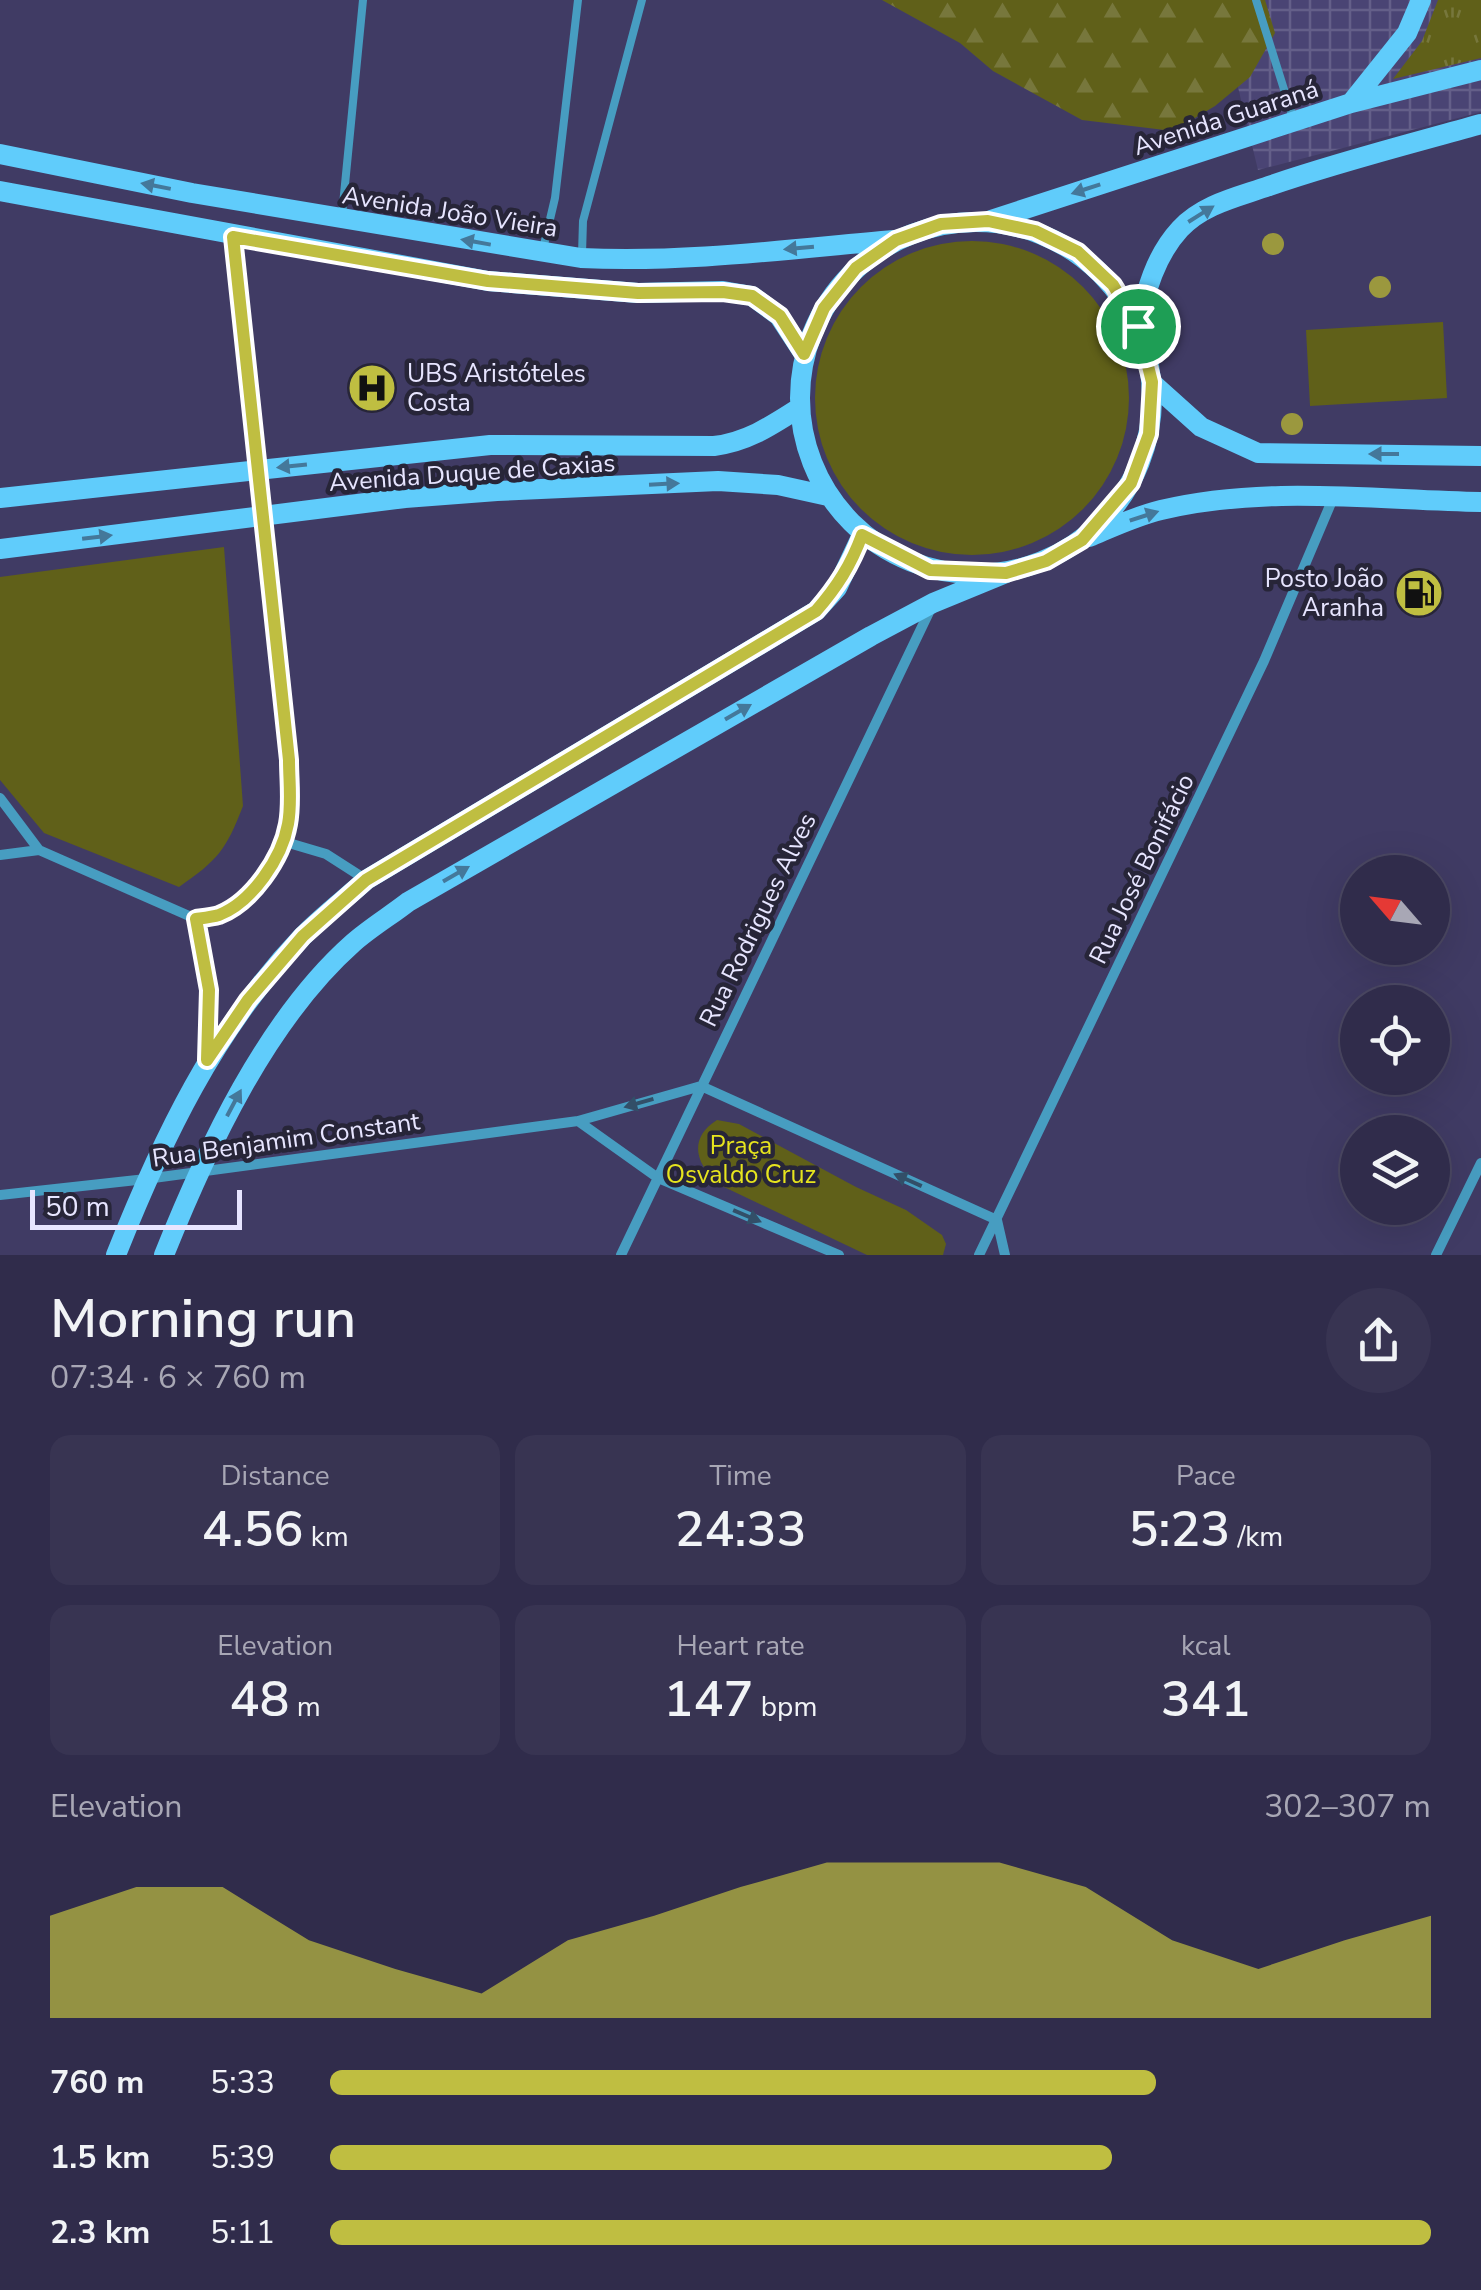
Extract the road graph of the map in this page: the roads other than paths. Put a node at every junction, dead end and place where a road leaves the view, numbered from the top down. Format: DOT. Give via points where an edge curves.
graph roads {
  1 [pos="363,0"];
  2 [pos="578,0"];
  3 [pos="642,0"];
  4 [pos="1256,0"];
  5 [pos="1421,0"];
  6 [pos="1481,70"];
  7 [pos="1351,103"];
  8 [pos="1294,122"];
  9 [pos="1481,124"];
  10 [pos="0,154"];
  11 [pos="0,191"];
  12 [pos="341,219"];
  13 [pos="988,221"];
  14 [pos="233,237"];
  15 [pos="896,240"];
  16 [pos="542,254"];
  17 [pos="581,258"];
  18 [pos="1138,326"];
  19 [pos="804,354"];
  20 [pos="1152,382"];
  21 [pos="799,408"];
  22 [pos="1481,456"];
  23 [pos="256,470"];
  24 [pos="828,496"];
  25 [pos="1334,496"];
  26 [pos="0,498"];
  27 [pos="1481,502"];
  28 [pos="262,517"];
  29 [pos="862,535"];
  30 [pos="1082,540"];
  31 [pos="0,549"];
  32 [pos="1006,573"];
  33 [pos="933,603"];
  34 [pos="0,798"];
  35 [pos="282,841"];
  36 [pos="40,850"];
  37 [pos="0,855"];
  38 [pos="366,880"];
  39 [pos="196,919"];
  40 [pos="207,1060"];
  41 [pos="701,1086"];
  42 [pos="578,1121"];
  43 [pos="1481,1163"];
  44 [pos="197,1172"];
  45 [pos="658,1178"];
  46 [pos="146,1179"];
  47 [pos="0,1194"];
  48 [pos="997,1220"];
  49 [pos="116,1255"];
  50 [pos="164,1255"];
  51 [pos="621,1255"];
  52 [pos="839,1255"];
  53 [pos="979,1255"];
  54 [pos="1005,1255"];
  55 [pos="1436,1255"];
  1 -- 12 [label="lane"];
  2 -- 16 [label="lane" via="555,198"];
  3 -- 17 [label="lane" via="583,220"];
  4 -- 8 [label="lane"];
  5 -- 7 [label="street" via="1407,33"];
  6 -- 7 [label="street, Avenida Guaraná"];
  7 -- 8 [label="street, Avenida Guaraná"];
  8 -- 13 [label="street, Avenida Guaraná, one-way"];
  18 -- 9 [label="street, one-way" via="1162,254 1199,213 1308,172"];
  12 -- 10 [label="street, Avenida João Vieira, one-way"];
  11 -- 14 [label="street"];
  16 -- 12 [label="street, Avenida João Vieira, one-way"];
  13 -- 15 [label="street" via="941,224"];
  13 -- 18 [label="street" via="1035,231 1078,252 1113,285"];
  14 -- 19 [label="street" via="488,281 752,296 780,316"];
  14 -- 23 [label="street"];
  15 -- 17 [label="street, Avenida João Vieira, one-way" via="693,258"];
  15 -- 19 [label="street" via="856,268 824,308"];
  16 -- 17 [label="street, Avenida João Vieira"];
  18 -- 20 [label="street"];
  19 -- 21 [label="street"];
  22 -- 20 [label="street, one-way" via="1258,453 1201,428"];
  20 -- 30 [label="street" via="1149,434 1131,483"];
  21 -- 23 [label="street, Avenida Duque de Caxias, one-way" via="760,433 714,446 490,445"];
  21 -- 24 [label="street" via="808,454"];
  23 -- 26 [label="street, Avenida Duque de Caxias"];
  23 -- 28 [label="street"];
  28 -- 24 [label="street, Avenida Duque de Caxias, one-way" via="405,498 718,481 778,484"];
  24 -- 29 [label="street"];
  25 -- 27 [label="street"];
  30 -- 25 [label="street, one-way" via="1160,510 1210,501"];
  25 -- 48 [label="street, Rua José Bonifácio" via="1264,661"];
  31 -- 28 [label="street, Avenida Duque de Caxias, one-way"];
  28 -- 35 [label="street" via="289,760"];
  29 -- 32 [label="street" via="930,570"];
  29 -- 38 [label="street" via="837,588 816,611"];
  30 -- 32 [label="street"];
  32 -- 33 [label="street"];
  33 -- 41 [label="street, Rua Rodrigues Alves"];
  44 -- 33 [label="street, one-way" via="251,1072 352,944 408,902"];
  34 -- 36 [label="street"];
  35 -- 38 [label="street" via="326,854"];
  35 -- 39 [label="street" via="250,896"];
  36 -- 37 [label="street"];
  36 -- 39 [label="street"];
  38 -- 40 [label="street" via="303,936"];
  39 -- 40 [label="street" via="209,990"];
  40 -- 46 [label="street"];
  41 -- 42 [label="street, Rua Benjamim Constant, one-way"];
  41 -- 45 [label="street, Rua Rodrigues Alves"];
  48 -- 41 [label="street, one-way"];
  42 -- 44 [label="street, Rua Benjamim Constant"];
  42 -- 45 [label="street"];
  43 -- 55 [label="street"];
  44 -- 46 [label="street, Rua Benjamim Constant"];
  44 -- 50 [label="street"];
  45 -- 51 [label="street, Rua Rodrigues Alves"];
  45 -- 52 [label="street, one-way"];
  46 -- 47 [label="street, Rua Benjamim Constant"];
  46 -- 49 [label="street"];
  48 -- 53 [label="street, Rua José Bonifácio"];
  48 -- 54 [label="street"];
}
